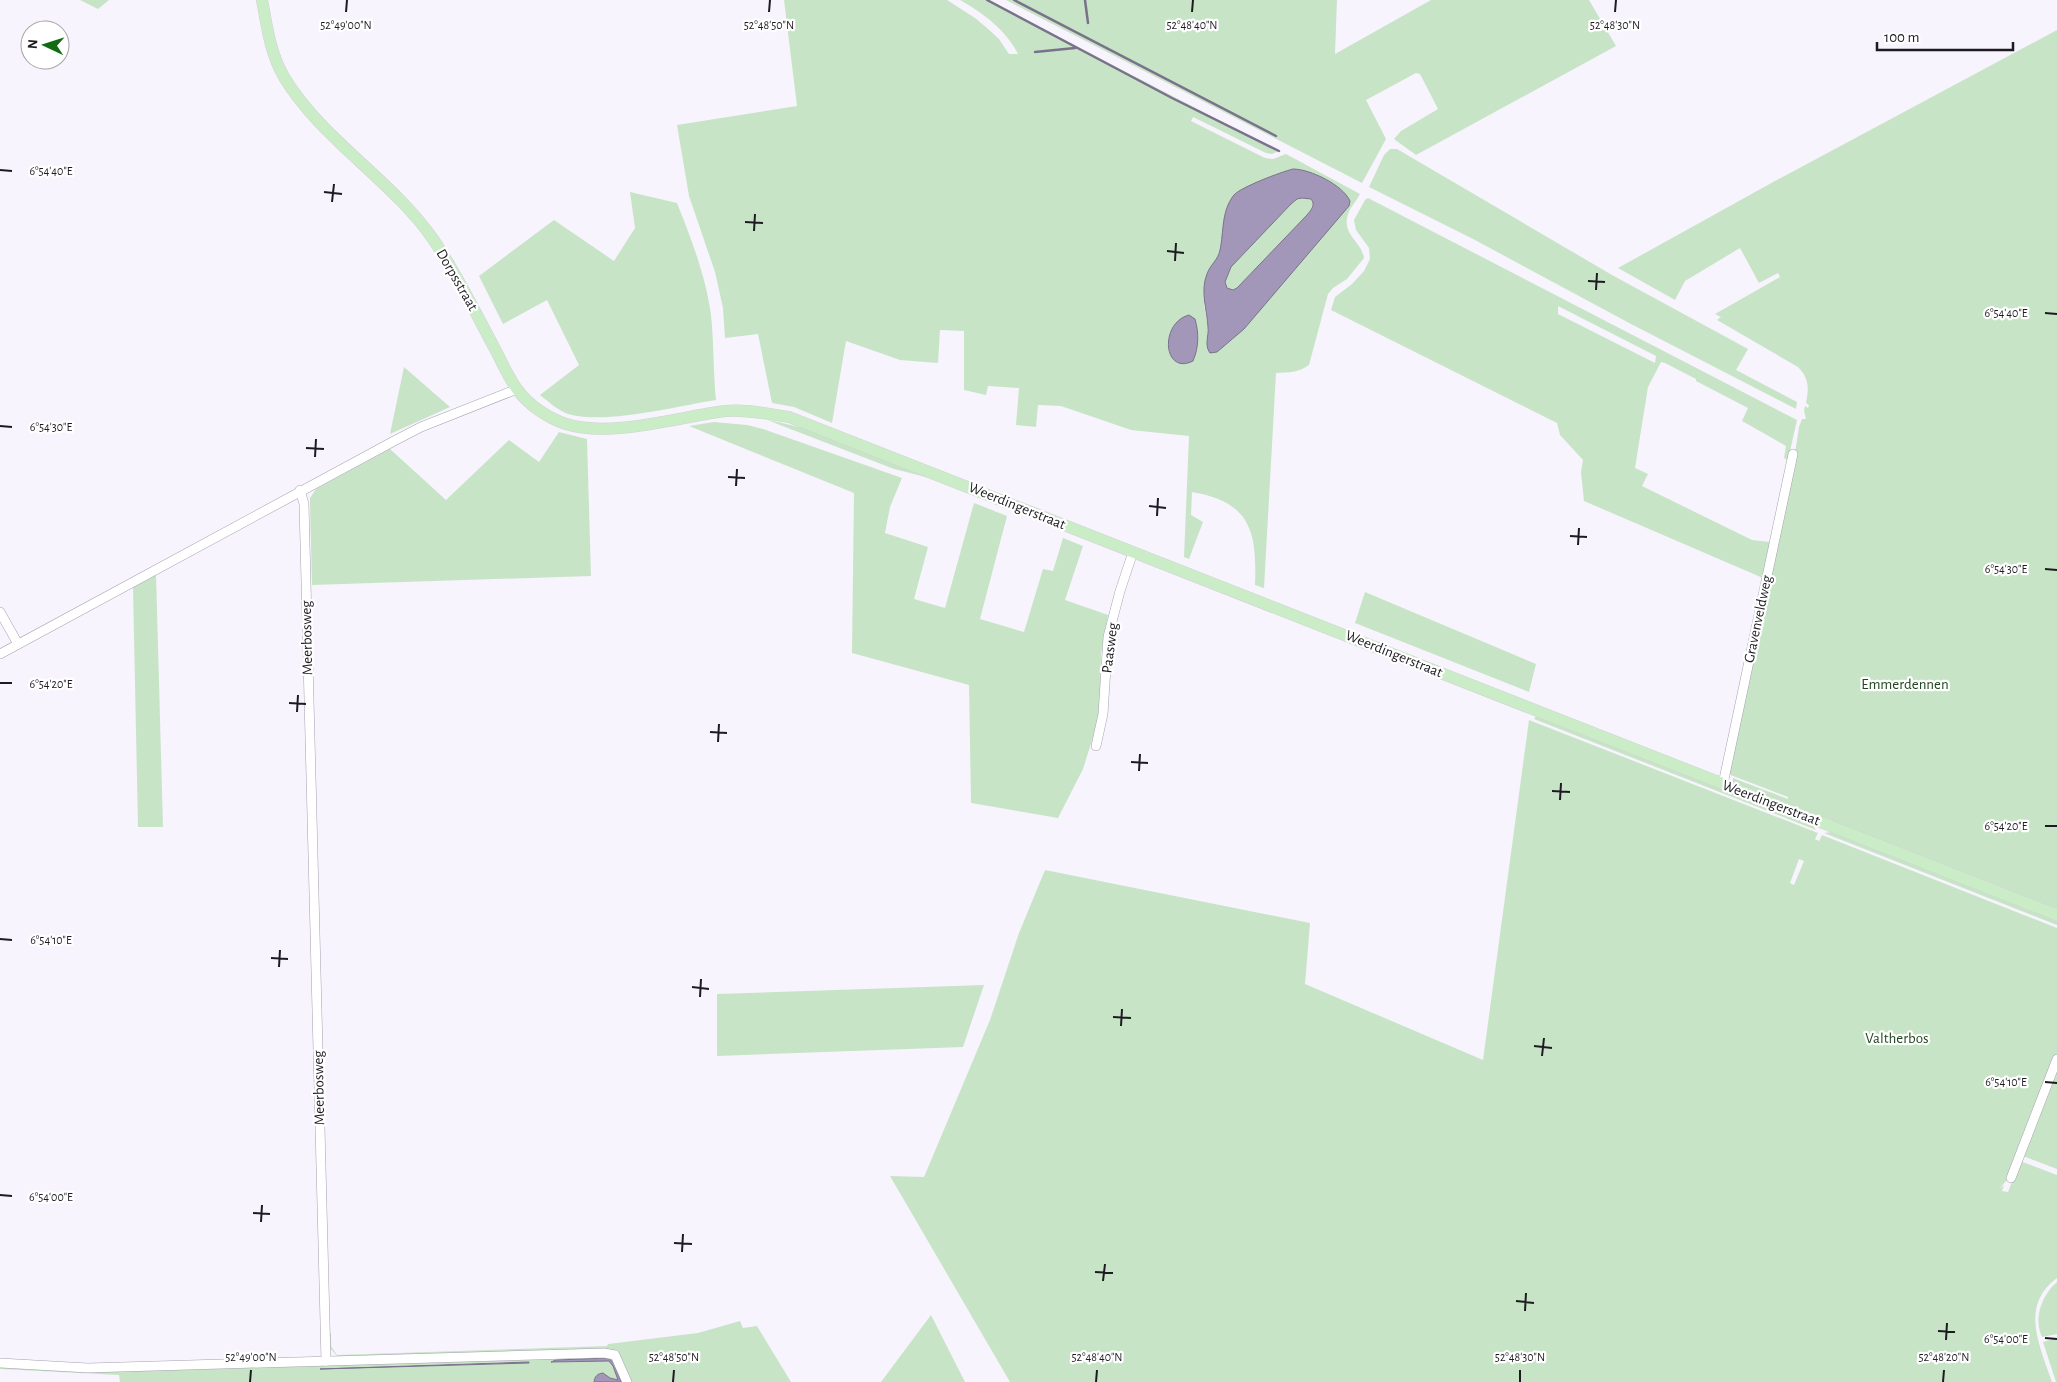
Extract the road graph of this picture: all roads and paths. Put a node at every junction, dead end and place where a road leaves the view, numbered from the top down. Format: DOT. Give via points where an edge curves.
graph roads {
  1 [pos="262,0"];
  2 [pos="517,389"];
  3 [pos="727,411"];
  4 [pos="1793,454"];
  5 [pos="300,490"];
  6 [pos="1133,552"];
  7 [pos="0,612"];
  8 [pos="18,644"];
  9 [pos="0,654"];
  10 [pos="1096,746"];
  11 [pos="1723,784"];
  12 [pos="2057,915"];
  13 [pos="2057,1059"];
  14 [pos="2011,1178"];
  15 [pos="326,1361"];
  16 [pos="0,1363"];
  17 [pos="627,1382"];
  1 -- 2 [label="main road, Dorpsstraat" via="272,50 284,76 305,107 397,198 432,238"];
  2 -- 3 [label="main road, Dorpsstraat" via="550,417 584,427 616,428"];
  2 -- 5 [label="street" via="420,427"];
  3 -- 6 [label="main road, Weerdingerstraat" via="789,417"];
  4 -- 11 [label="street, Gravenveldweg"];
  5 -- 8 [label="street"];
  5 -- 15 [label="street, Meerbosweg" via="304,504"];
  6 -- 10 [label="street, Paasweg" via="1108,637 1103,714"];
  6 -- 11 [label="main road, Weerdingerstraat"];
  7 -- 8 [label="street"];
  8 -- 9 [label="street"];
  11 -- 12 [label="main road, Weerdingerstraat"];
  13 -- 14 [label="street"];
  15 -- 16 [label="street" via="88,1368"];
  15 -- 17 [label="street" via="604,1353 615,1355"];
}
